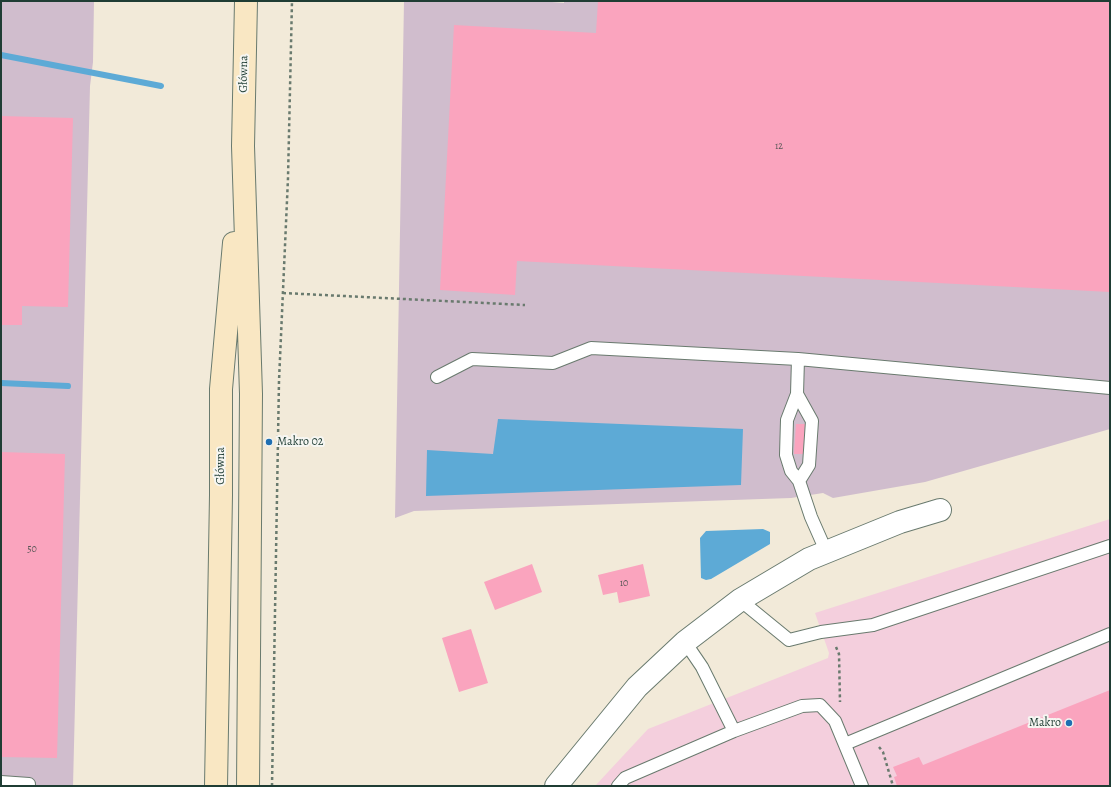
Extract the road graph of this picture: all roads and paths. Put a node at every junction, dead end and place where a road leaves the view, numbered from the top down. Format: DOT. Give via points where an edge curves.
graph roads {
  1 [pos="246,1"];
  2 [pos="292,1"];
  3 [pos="243,146"];
  4 [pos="283,293"];
  5 [pos="525,305"];
  6 [pos="798,359"];
  7 [pos="437,377"];
  8 [pos="1110,388"];
  9 [pos="797,394"];
  10 [pos="799,481"];
  11 [pos="940,510"];
  12 [pos="1110,546"];
  13 [pos="826,551"];
  14 [pos="740,600"];
  15 [pos="1110,634"];
  16 [pos="684,642"];
  17 [pos="829,648"];
  18 [pos="840,710"];
  19 [pos="734,731"];
  20 [pos="845,744"];
  21 [pos="878,745"];
  22 [pos="1,782"];
  23 [pos="30,784"];
  24 [pos="216,786"];
  25 [pos="248,786"];
  26 [pos="272,786"];
  27 [pos="556,786"];
  28 [pos="618,786"];
  29 [pos="862,786"];
  30 [pos="894,786"];
  1 -- 3 [label="main road, Główna"];
  2 -- 4 [label="path"];
  3 -- 24 [label="main road, Główna" via="221,389"];
  3 -- 25 [label="main road, Główna" via="251,394"];
  4 -- 5 [label="path"];
  4 -- 26 [label="path" via="279,381"];
  6 -- 7 [label="lane" via="592,348 553,363 472,359"];
  6 -- 8 [label="lane"];
  6 -- 9 [label="lane"];
  9 -- 10 [label="lane" via="787,420 786,455 791,471"];
  9 -- 10 [label="lane" via="812,421 809,465"];
  10 -- 13 [label="lane"];
  11 -- 13 [label="street" via="900,522"];
  12 -- 14 [label="lane" via="873,625 821,632 789,640"];
  13 -- 14 [label="street"];
  14 -- 16 [label="street"];
  15 -- 20 [label="lane"];
  16 -- 19 [label="lane" via="702,667"];
  16 -- 27 [label="street" via="637,687"];
  17 -- 18 [label="path" via="836,646 839,654"];
  19 -- 20 [label="lane" via="802,706 820,705 835,720"];
  19 -- 28 [label="lane" via="625,778"];
  20 -- 29 [label="lane"];
  21 -- 30 [label="path" via="883,752"];
  22 -- 23 [label="lane"];
}
